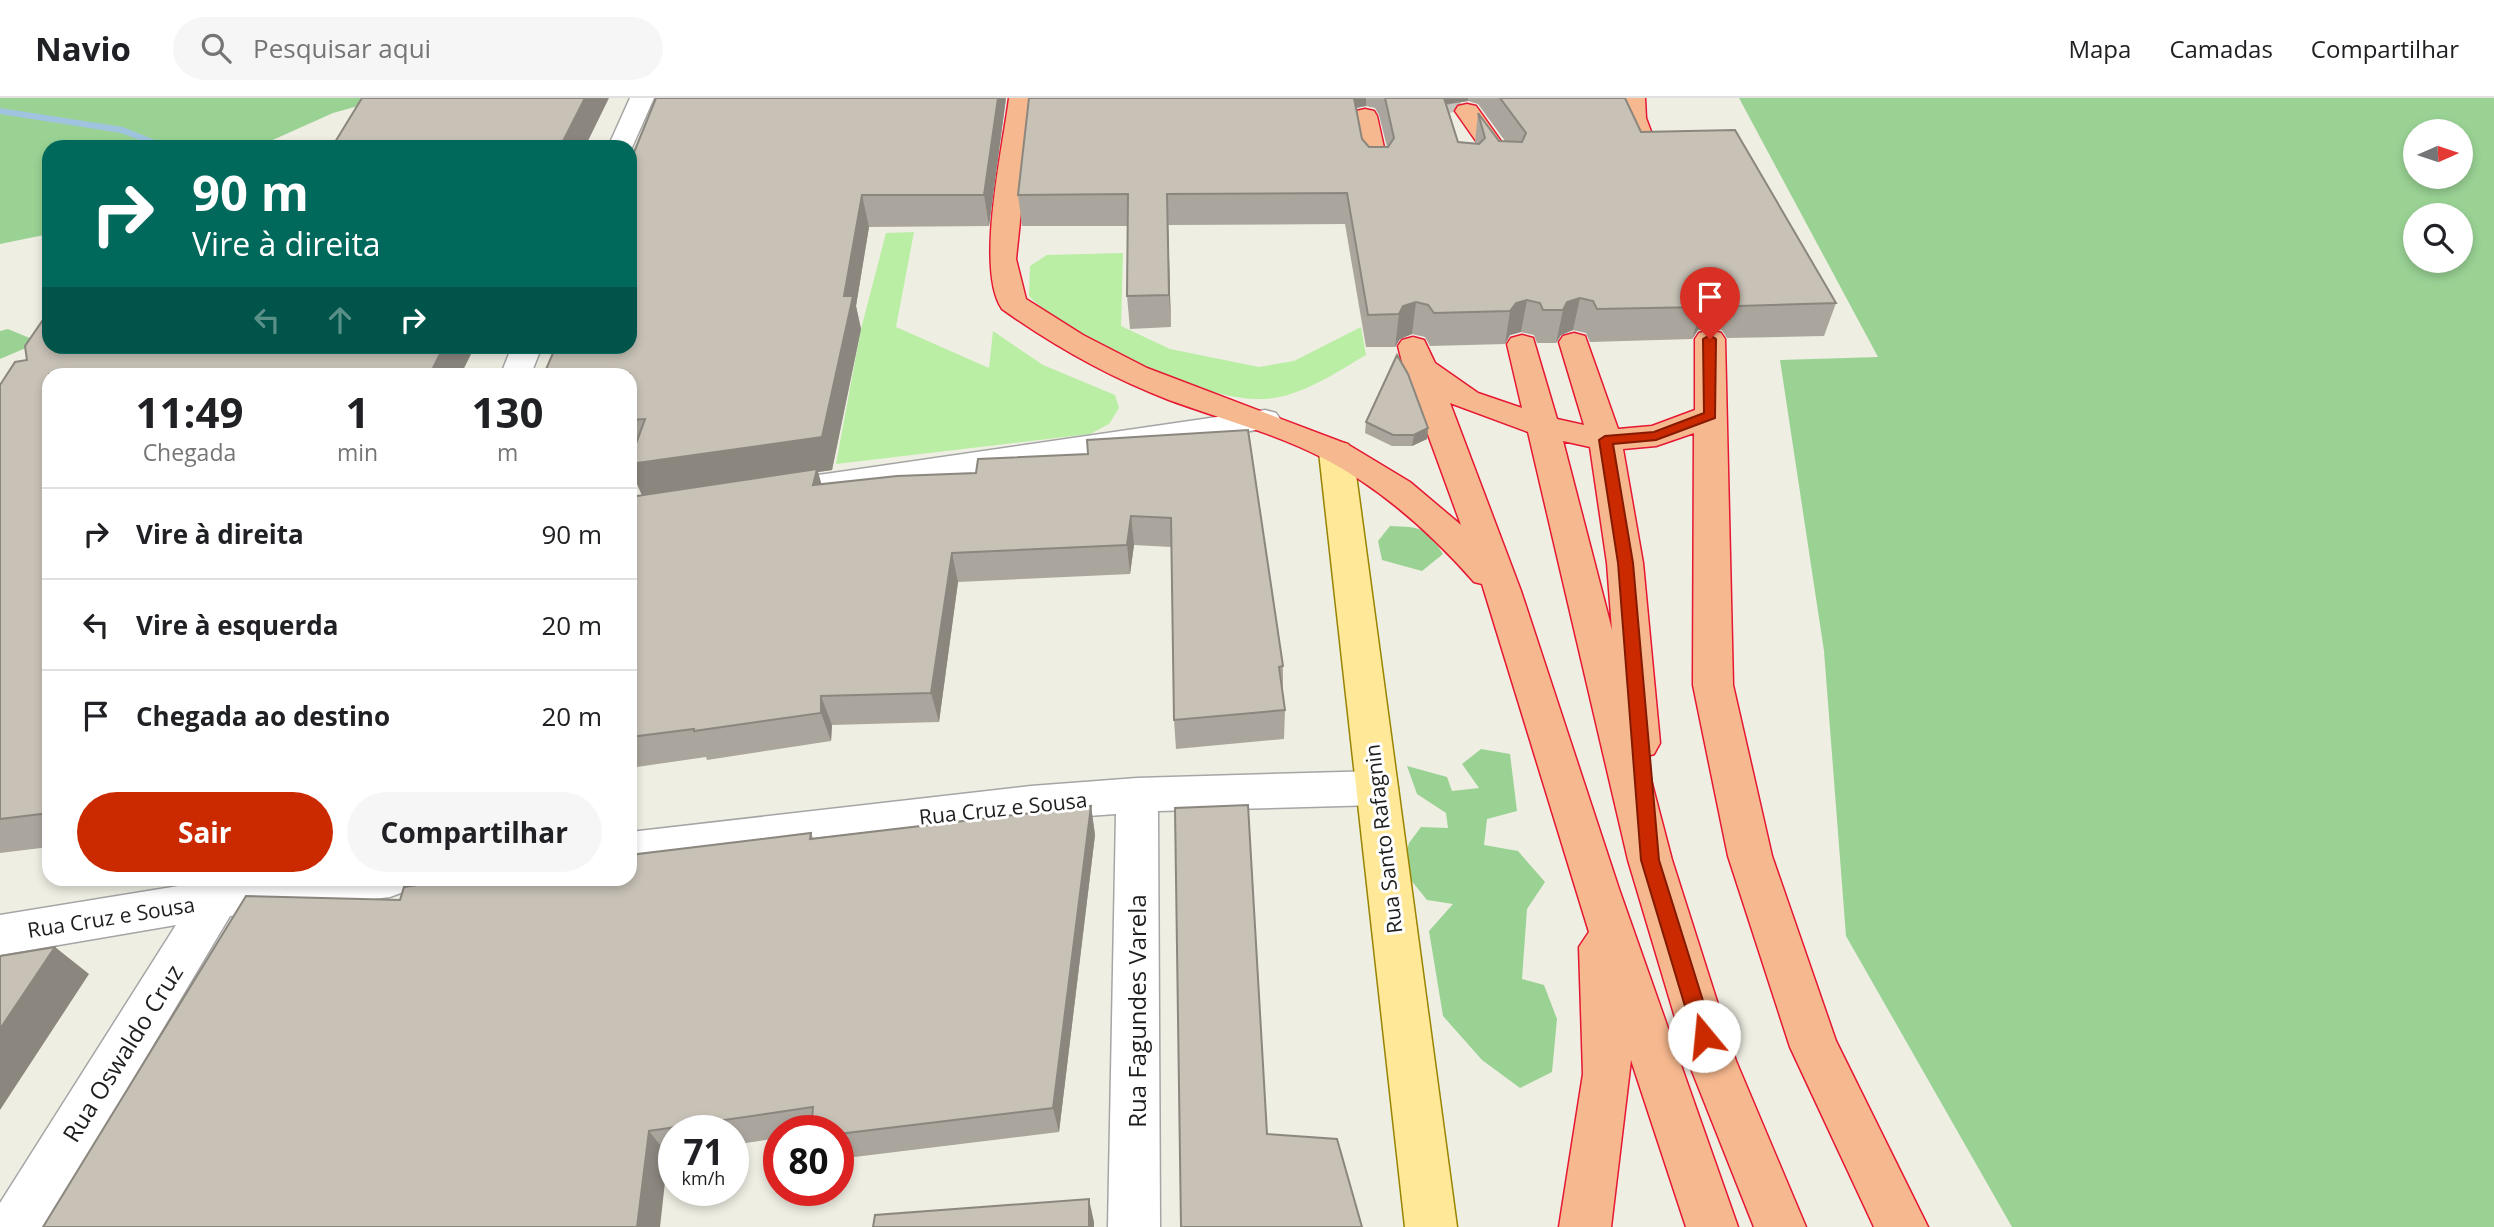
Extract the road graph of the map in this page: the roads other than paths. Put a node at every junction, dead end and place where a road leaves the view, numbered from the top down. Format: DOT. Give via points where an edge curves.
graph roads {
  1 [pos="642,98"];
  2 [pos="1021,98"];
  3 [pos="1633,98"];
  4 [pos="1365,116"];
  5 [pos="624,140"];
  6 [pos="1459,145"];
  7 [pos="1646,153"];
  8 [pos="1506,166"];
  9 [pos="1376,170"];
  10 [pos="1710,339"];
  11 [pos="1574,342"];
  12 [pos="1522,344"];
  13 [pos="1711,415"];
  14 [pos="1265,420"];
  15 [pos="1544,427"];
  16 [pos="1605,440"];
  17 [pos="1336,452"];
  18 [pos="768,493"];
  19 [pos="1503,591"];
  20 [pos="1377,788"];
  21 [pos="1137,795"];
  22 [pos="637,849"];
  23 [pos="1650,860"];
  24 [pos="269,886"];
  25 [pos="224,889"];
  26 [pos="1597,889"];
  27 [pos="0,935"];
  28 [pos="15,1227"];
  29 [pos="1134,1227"];
  30 [pos="1431,1227"];
  31 [pos="1584,1227"];
  32 [pos="1712,1227"];
  33 [pos="1780,1227"];
  34 [pos="1902,1227"];
  1 -- 5 [label="street"];
  2 -- 14 [label="highway" via="1002,259 1012,303 1087,351 1179,393"];
  3 -- 7 [label="highway" via="1634,118"];
  4 -- 9 [label="highway"];
  6 -- 8 [label="highway" via="1459,112"];
  10 -- 13 [label="highway"];
  11 -- 16 [label="highway"];
  12 -- 15 [label="highway"];
  13 -- 16 [label="highway" via="1656,436"];
  13 -- 34 [label="highway" via="1713,685 1750,856 1814,1047"];
  14 -- 17 [label="highway"];
  14 -- 18 [label="street"];
  15 -- 16 [label="highway"];
  15 -- 19 [label="highway" via="1468,400 1415,356"];
  15 -- 23 [label="highway"];
  16 -- 23 [label="highway" via="1625,563"];
  17 -- 19 [label="highway" via="1425,510 1453,534"];
  17 -- 20 [label="main road, Rua Santo Rafagnin"];
  19 -- 26 [label="highway"];
  20 -- 21 [label="street, Rua Cruz e Sousa"];
  20 -- 30 [label="main road, Rua Santo Rafagnin"];
  21 -- 22 [label="street, Rua Cruz e Sousa"];
  21 -- 29 [label="street, Rua Fagundes Varela"];
  23 -- 33 [label="highway" via="1712,1061"];
  24 -- 25 [label="street, Rua Cruz e Sousa"];
  25 -- 27 [label="street, Rua Cruz e Sousa"];
  25 -- 28 [label="street, Rua Oswaldo Cruz"];
  26 -- 31 [label="highway" via="1607,1074"];
  26 -- 32 [label="highway"];
}
